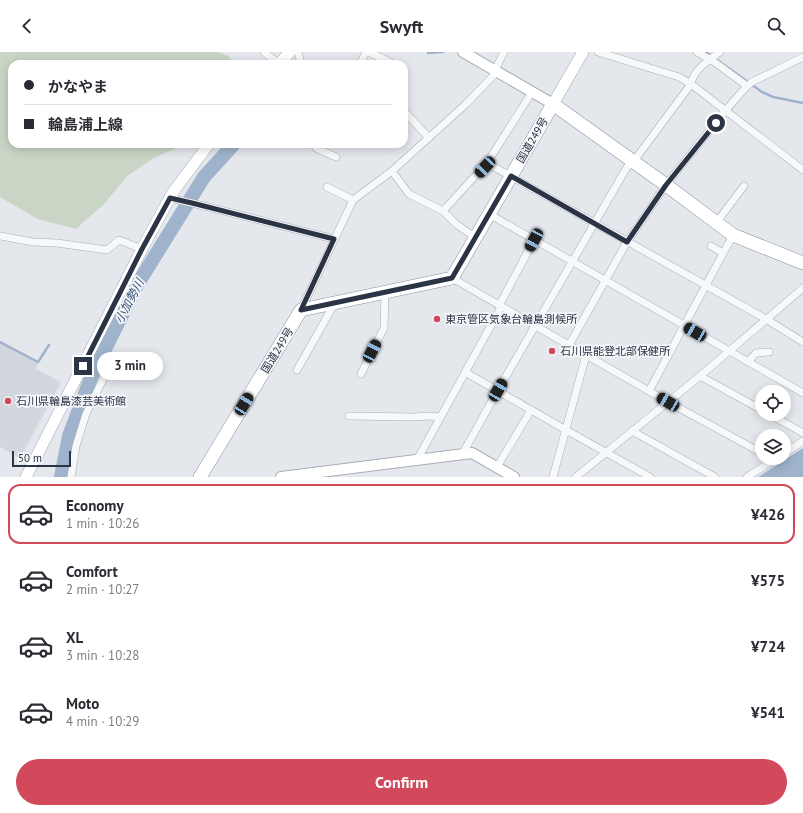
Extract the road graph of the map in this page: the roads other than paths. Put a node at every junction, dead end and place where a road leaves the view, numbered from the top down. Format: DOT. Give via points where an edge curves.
graph roads {
  1 [pos="264,52"];
  2 [pos="290,52"];
  3 [pos="367,52"];
  4 [pos="463,52"];
  5 [pos="504,52"];
  6 [pos="583,52"];
  7 [pos="598,52"];
  8 [pos="697,52"];
  9 [pos="382,55"];
  10 [pos="714,56"];
  11 [pos="803,57"];
  12 [pos="274,60"];
  13 [pos="283,60"];
  14 [pos="495,70"];
  15 [pos="691,84"];
  16 [pos="749,84"];
  17 [pos="532,92"];
  18 [pos="553,104"];
  19 [pos="725,111"];
  20 [pos="408,115"];
  21 [pos="429,138"];
  22 [pos="206,148"];
  23 [pos="315,148"];
  24 [pos="336,157"];
  25 [pos="634,161"];
  26 [pos="487,163"];
  27 [pos="803,170"];
  28 [pos="392,171"];
  29 [pos="511,176"];
  30 [pos="666,185"];
  31 [pos="744,186"];
  32 [pos="327,187"];
  33 [pos="175,199"];
  34 [pos="353,200"];
  35 [pos="443,211"];
  36 [pos="489,214"];
  37 [pos="594,223"];
  38 [pos="716,223"];
  39 [pos="0,236"];
  40 [pos="733,236"];
  41 [pos="476,238"];
  42 [pos="334,239"];
  43 [pos="534,240"];
  44 [pos="627,242"];
  45 [pos="711,246"];
  46 [pos="142,249"];
  47 [pos="723,253"];
  48 [pos="572,261"];
  49 [pos="803,263"];
  50 [pos="452,278"];
  51 [pos="606,281"];
  52 [pos="706,286"];
  53 [pos="803,288"];
  54 [pos="385,293"];
  55 [pos="335,303"];
  56 [pos="500,304"];
  57 [pos="301,310"];
  58 [pos="766,319"];
  59 [pos="536,325"];
  60 [pos="684,326"];
  61 [pos="803,342"];
  62 [pos="569,345"];
  63 [pos="728,351"];
  64 [pos="769,352"];
  65 [pos="586,355"];
  66 [pos="748,362"];
  67 [pos="111,363"];
  68 [pos="297,370"];
  69 [pos="465,372"];
  70 [pos="361,374"];
  71 [pos="700,376"];
  72 [pos="498,390"];
  73 [pos="649,391"];
  74 [pos="803,393"];
  75 [pos="668,402"];
  76 [pos="755,406"];
  77 [pos="531,410"];
  78 [pos="349,416"];
  79 [pos="440,418"];
  80 [pos="782,421"];
  81 [pos="566,430"];
  82 [pos="632,431"];
  83 [pos="803,433"];
  84 [pos="803,441"];
  85 [pos="755,449"];
  86 [pos="791,449"];
  87 [pos="607,452"];
  88 [pos="463,453"];
  89 [pos="417,460"];
  90 [pos="766,465"];
  91 [pos="497,467"];
  92 [pos="26,477"];
  93 [pos="71,477"];
  94 [pos="200,477"];
  95 [pos="281,477"];
  96 [pos="514,477"];
  97 [pos="553,477"];
  98 [pos="576,477"];
  99 [pos="650,477"];
  100 [pos="715,477"];
  101 [pos="747,477"];
  1 -- 12 [label="street"];
  2 -- 13 [label="main road"];
  3 -- 9 [label="street"];
  4 -- 14 [label="street"];
  5 -- 14 [label="street"];
  6 -- 18 [label="main road"];
  7 -- 15 [label="street" via="679,77"];
  8 -- 10 [label="street"];
  10 -- 15 [label="street" via="692,78"];
  10 -- 16 [label="street" via="713,61"];
  11 -- 16 [label="street"];
  14 -- 17 [label="street"];
  14 -- 21 [label="street" via="490,80"];
  15 -- 19 [label="street"];
  15 -- 25 [label="street"];
  16 -- 19 [label="street"];
  17 -- 18 [label="street"];
  17 -- 26 [label="street"];
  18 -- 25 [label="highway, 国道249号"];
  18 -- 29 [label="highway, 国道249号"];
  19 -- 27 [label="street"];
  19 -- 30 [label="street"];
  20 -- 21 [label="street"];
  21 -- 28 [label="street"];
  22 -- 33 [label="main road" via="188,172"];
  23 -- 24 [label="street"];
  25 -- 30 [label="highway, 国道249号"];
  25 -- 37 [label="street" via="627,167"];
  26 -- 29 [label="street"];
  26 -- 35 [label="street"];
  28 -- 34 [label="street"];
  28 -- 35 [label="street" via="410,194"];
  29 -- 36 [label="highway, 国道249号"];
  29 -- 37 [label="street"];
  30 -- 38 [label="highway, 国道249号"];
  30 -- 44 [label="street"];
  31 -- 38 [label="street"];
  32 -- 34 [label="street"];
  33 -- 42 [label="street"];
  33 -- 46 [label="main road"];
  34 -- 42 [label="street"];
  35 -- 41 [label="street"];
  36 -- 41 [label="highway, 国道249号"];
  36 -- 43 [label="street"];
  37 -- 44 [label="street"];
  37 -- 48 [label="street"];
  38 -- 40 [label="highway, 国道249号"];
  39 -- 46 [label="street" via="108,250 119,240"];
  40 -- 47 [label="street"];
  40 -- 49 [label="highway, 国道249号"];
  41 -- 50 [label="highway, 国道249号"];
  42 -- 57 [label="street"];
  43 -- 48 [label="street"];
  43 -- 56 [label="street"];
  44 -- 51 [label="street"];
  44 -- 52 [label="street"];
  45 -- 47 [label="street"];
  46 -- 92 [label="main road"];
  47 -- 52 [label="street"];
  48 -- 51 [label="street"];
  48 -- 59 [label="street"];
  50 -- 54 [label="highway"];
  50 -- 56 [label="street"];
  51 -- 60 [label="street"];
  51 -- 62 [label="street"];
  52 -- 58 [label="street"];
  52 -- 60 [label="street"];
  53 -- 58 [label="street"];
  54 -- 55 [label="highway"];
  54 -- 70 [label="street" via="384,328"];
  55 -- 57 [label="highway"];
  55 -- 68 [label="street"];
  56 -- 59 [label="street"];
  56 -- 69 [label="street" via="500,309"];
  57 -- 94 [label="highway, 国道249号"];
  58 -- 61 [label="street"];
  58 -- 63 [label="street"];
  59 -- 62 [label="street"];
  59 -- 72 [label="street"];
  60 -- 63 [label="street"];
  60 -- 73 [label="street"];
  62 -- 65 [label="street"];
  63 -- 66 [label="street"];
  63 -- 71 [label="street"];
  64 -- 66 [label="street" via="756,353"];
  65 -- 73 [label="street"];
  65 -- 81 [label="street"];
  66 -- 74 [label="street"];
  67 -- 93 [label="street" via="86,414 76,446"];
  69 -- 72 [label="street"];
  69 -- 79 [label="street"];
  71 -- 75 [label="street"];
  71 -- 76 [label="street"];
  72 -- 77 [label="street"];
  72 -- 88 [label="street"];
  73 -- 75 [label="street"];
  75 -- 82 [label="street"];
  75 -- 85 [label="street"];
  77 -- 81 [label="street"];
  77 -- 91 [label="street"];
  78 -- 79 [label="street"];
  79 -- 89 [label="street"];
  80 -- 83 [label="street"];
  81 -- 87 [label="street"];
  81 -- 97 [label="street"];
  82 -- 87 [label="street"];
  82 -- 100 [label="street"];
  84 -- 86 [label="street"];
  87 -- 98 [label="street"];
  87 -- 99 [label="street"];
  88 -- 89 [label="street"];
  88 -- 91 [label="street" via="472,453"];
  89 -- 95 [label="street"];
  90 -- 101 [label="street"];
  91 -- 96 [label="street"];
}
